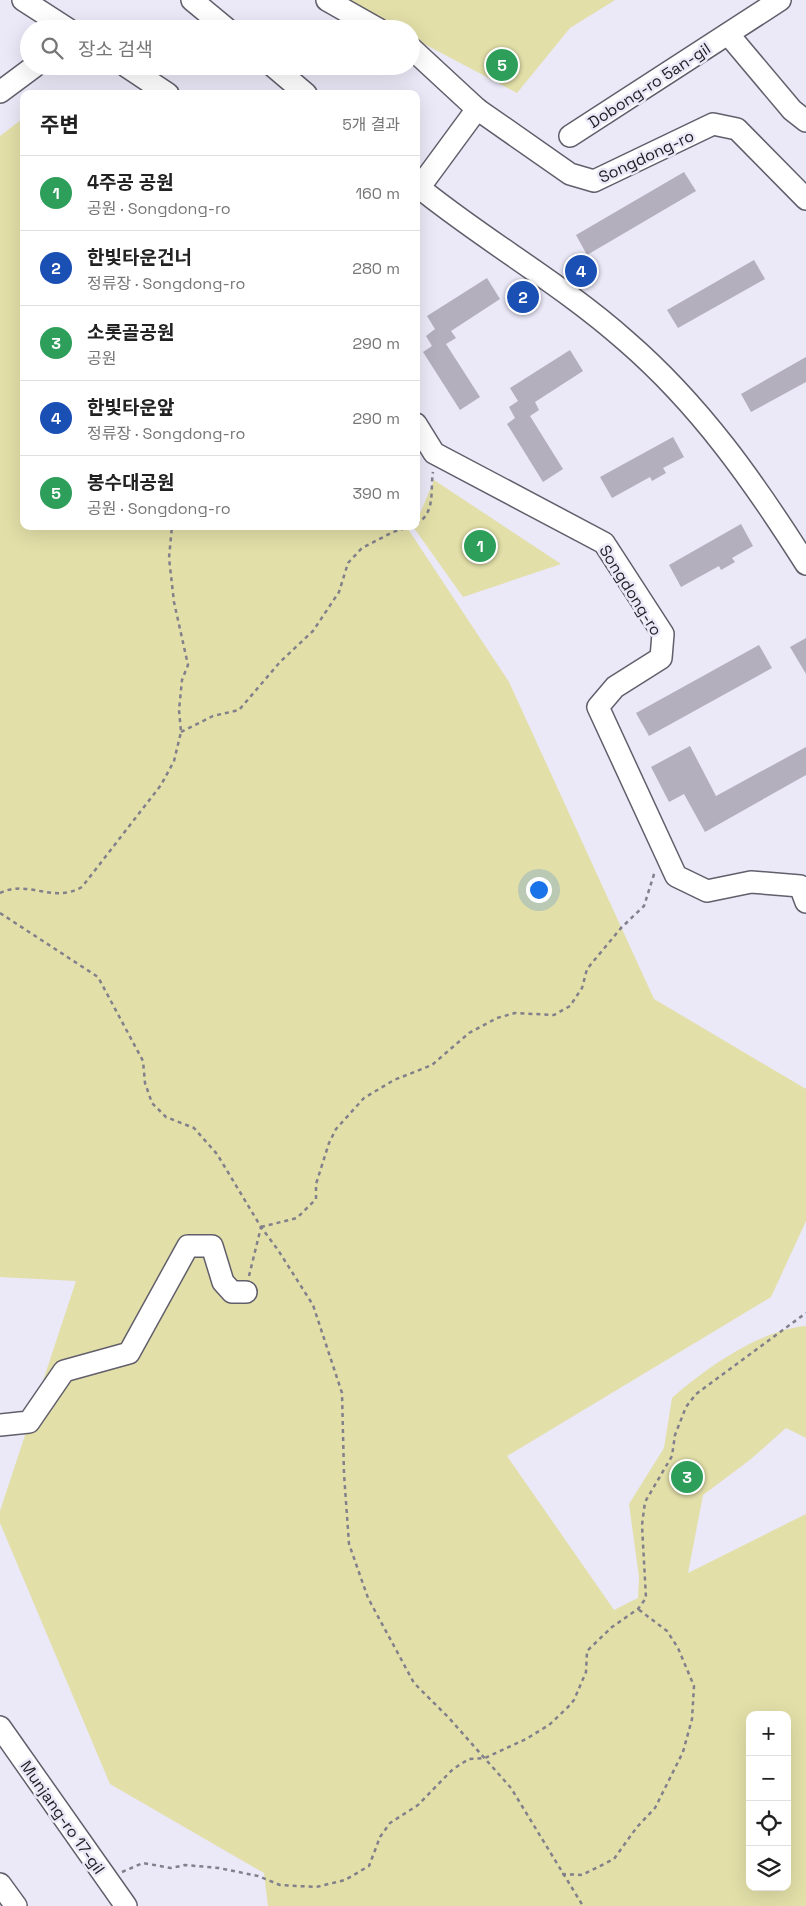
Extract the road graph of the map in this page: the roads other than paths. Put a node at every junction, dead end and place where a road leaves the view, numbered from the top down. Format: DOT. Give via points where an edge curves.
graph roads {
  1 [pos="23,0"];
  2 [pos="192,0"];
  3 [pos="327,0"];
  4 [pos="780,0"];
  5 [pos="54,20"];
  6 [pos="216,20"];
  7 [pos="362,20"];
  8 [pos="728,34"];
  9 [pos="420,56"];
  10 [pos="23,75"];
  11 [pos="140,75"];
  12 [pos="284,75"];
  13 [pos="162,90"];
  14 [pos="301,90"];
  15 [pos="0,92"];
  16 [pos="477,109"];
  17 [pos="806,121"];
  18 [pos="570,136"];
  19 [pos="420,185"];
  20 [pos="420,189"];
  21 [pos="806,199"];
  22 [pos="420,430"];
  23 [pos="806,564"];
  24 [pos="806,902"];
  25 [pos="246,1292"];
  26 [pos="0,1425"];
  27 [pos="0,1727"];
  28 [pos="0,1884"];
  29 [pos="16,1906"];
  30 [pos="126,1906"];
  1 -- 5 [label="street"];
  2 -- 6 [label="street"];
  3 -- 7 [label="street"];
  4 -- 8 [label="street, Dobong-ro 5an-gil"];
  8 -- 17 [label="street, Dobong-ro 5an-gil" via="792,110"];
  8 -- 18 [label="street, Dobong-ro 5an-gil"];
  9 -- 16 [label="street, Songdong-ro"];
  10 -- 15 [label="street"];
  11 -- 13 [label="street"];
  12 -- 14 [label="street"];
  16 -- 19 [label="street"];
  16 -- 21 [label="street, Songdong-ro" via="570,174 594,181 713,124 737,129"];
  20 -- 23 [label="street" via="590,311 626,341 697,412 725,446 758,488"];
  22 -- 24 [label="street, Songdong-ro" via="434,453 604,543 663,634 661,658 615,687 598,707 676,876 707,891 751,882 800,886"];
  25 -- 26 [label="street" via="232,1292 223,1282 212,1246 188,1246 129,1353 64,1371 29,1422"];
  27 -- 30 [label="street, Munjang-ro 17-gil"];
  28 -- 29 [label="street"];
}
